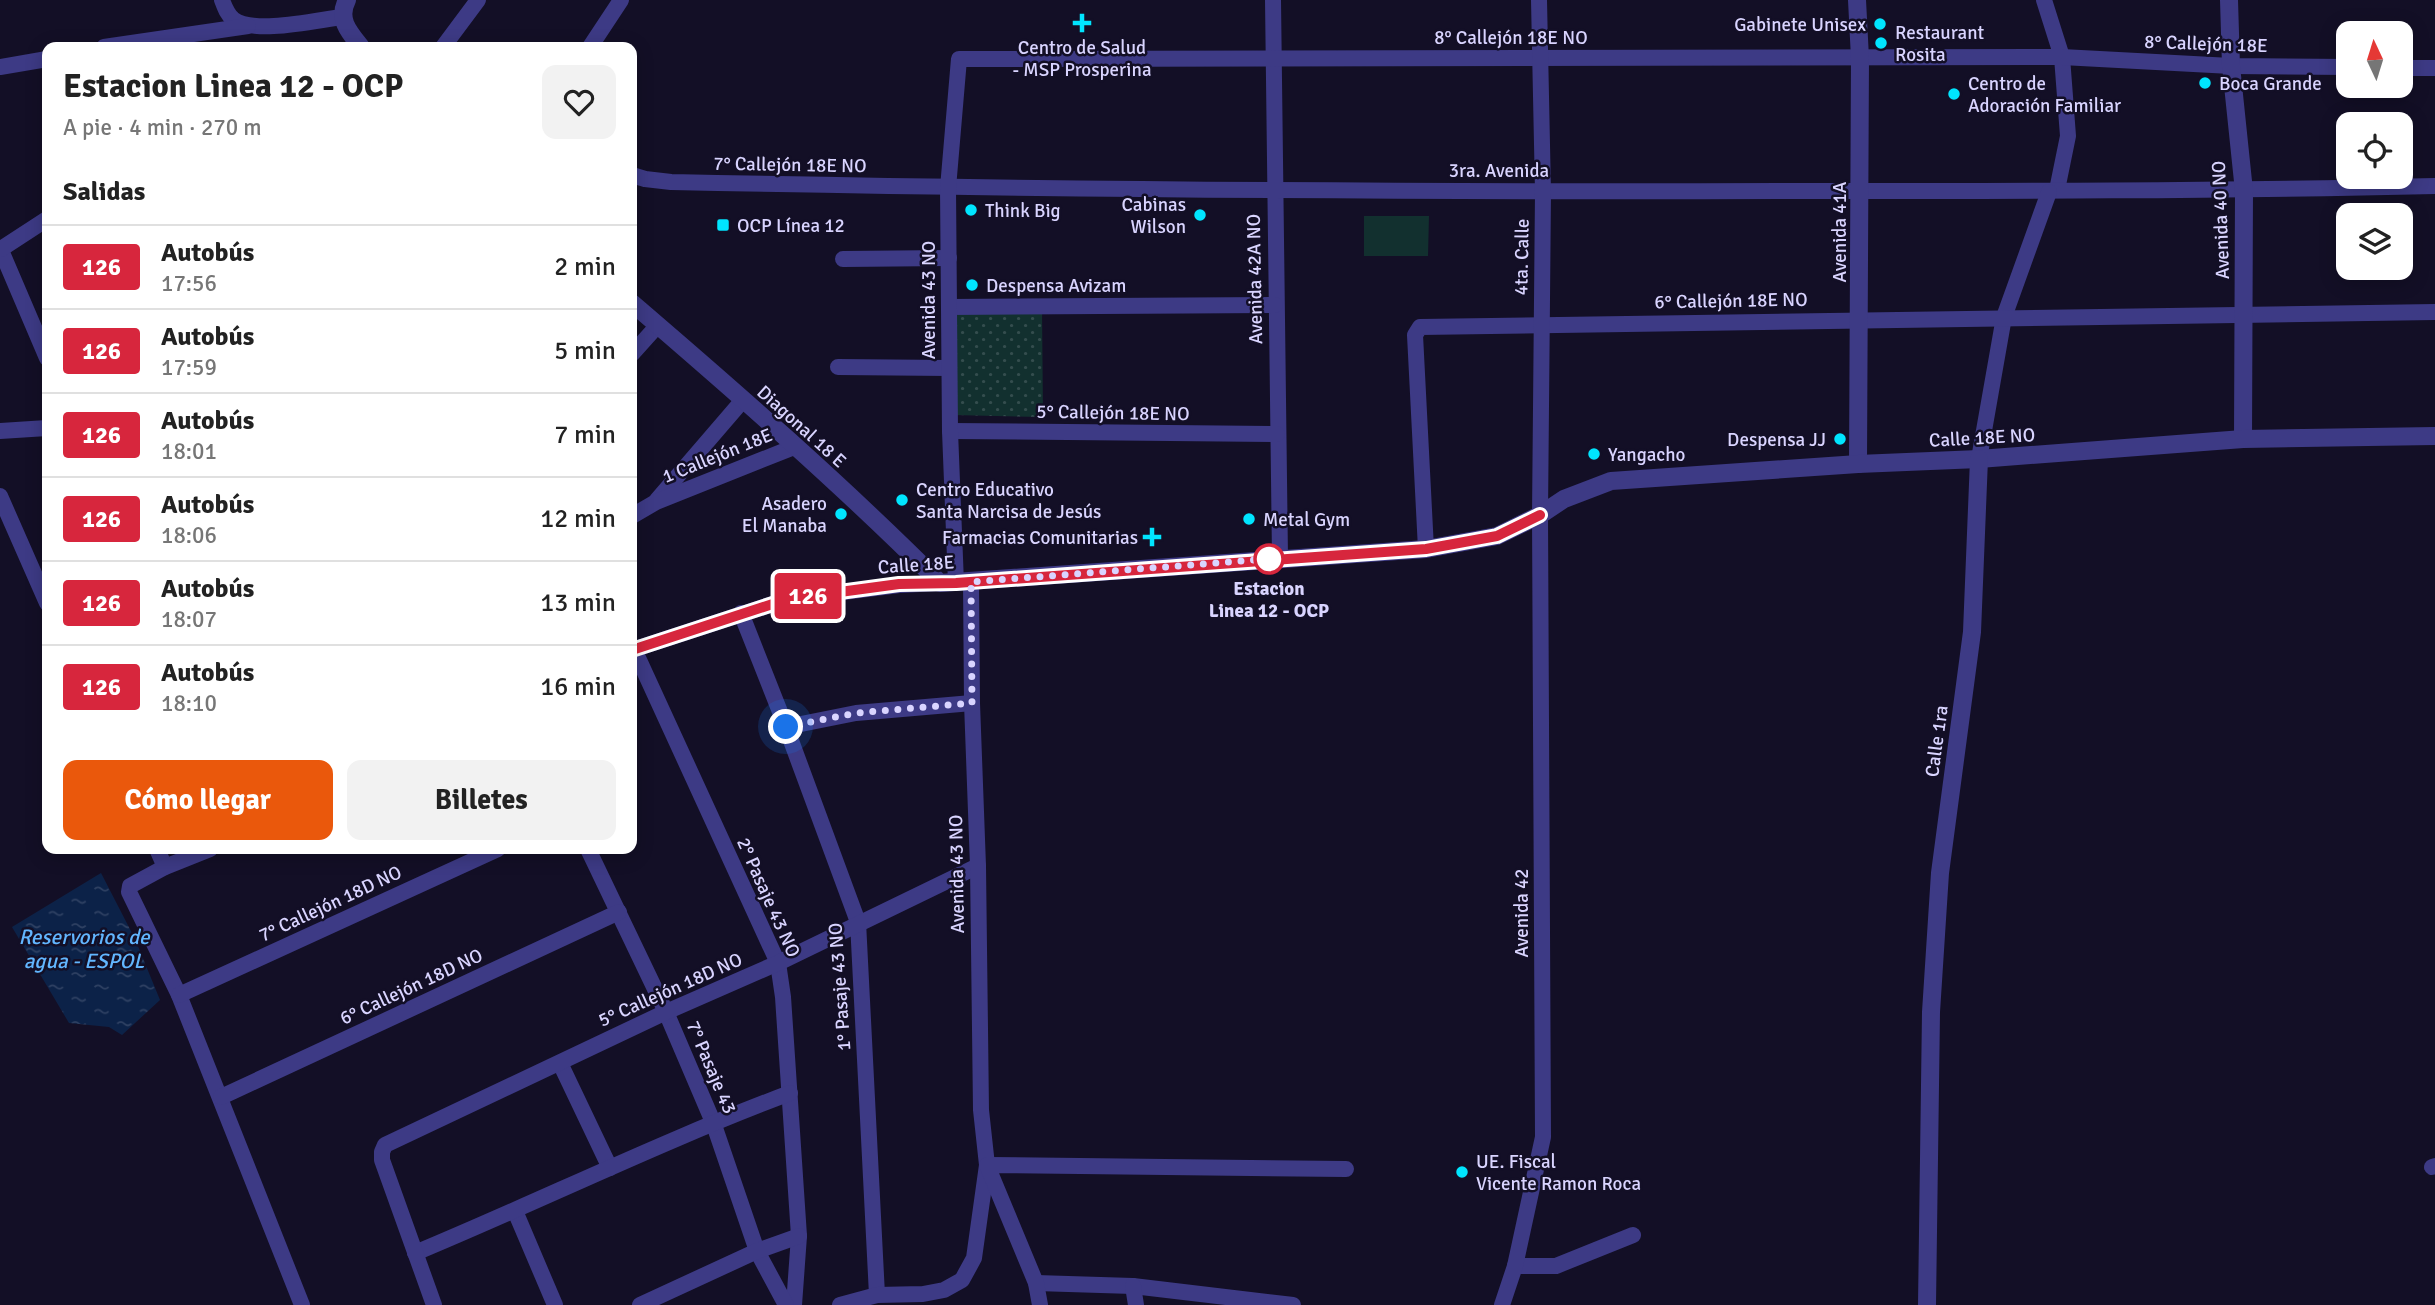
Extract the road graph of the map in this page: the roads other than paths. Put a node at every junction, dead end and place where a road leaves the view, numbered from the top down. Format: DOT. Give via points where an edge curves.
graph roads {
  1 [pos="222,0"];
  2 [pos="478,0"];
  3 [pos="621,0"];
  4 [pos="1273,0"];
  5 [pos="1539,0"];
  6 [pos="1857,0"];
  7 [pos="2044,0"];
  8 [pos="2229,0"];
  9 [pos="345,7"];
  10 [pos="248,26"];
  11 [pos="138,42"];
  12 [pos="357,42"];
  13 [pos="447,42"];
  14 [pos="593,42"];
  15 [pos="2062,57"];
  16 [pos="1539,58"];
  17 [pos="1860,58"];
  18 [pos="959,59"];
  19 [pos="1272,59"];
  20 [pos="42,60"];
  21 [pos="0,66"];
  22 [pos="2231,66"];
  23 [pos="2336,67"];
  24 [pos="2413,68"];
  25 [pos="2435,68"];
  26 [pos="637,177"];
  27 [pos="2435,186"];
  28 [pos="948,188"];
  29 [pos="2053,188"];
  30 [pos="1274,189"];
  31 [pos="1860,191"];
  32 [pos="2244,191"];
  33 [pos="1543,192"];
  34 [pos="42,222"];
  35 [pos="0,249"];
  36 [pos="949,258"];
  37 [pos="843,259"];
  38 [pos="1275,305"];
  39 [pos="637,307"];
  40 [pos="949,307"];
  41 [pos="2435,312"];
  42 [pos="2243,313"];
  43 [pos="2004,317"];
  44 [pos="1860,319"];
  45 [pos="40,324"];
  46 [pos="1541,324"];
  47 [pos="658,325"];
  48 [pos="637,348"];
  49 [pos="838,367"];
  50 [pos="949,368"];
  51 [pos="743,400"];
  52 [pos="42,428"];
  53 [pos="0,431"];
  54 [pos="950,431"];
  55 [pos="1277,435"];
  56 [pos="2435,436"];
  57 [pos="2243,439"];
  58 [pos="794,447"];
  59 [pos="1979,459"];
  60 [pos="1858,464"];
  61 [pos="0,496"];
  62 [pos="656,502"];
  63 [pos="637,513"];
  64 [pos="1540,515"];
  65 [pos="1426,549"];
  66 [pos="1280,558"];
  67 [pos="42,579"];
  68 [pos="956,582"];
  69 [pos="741,613"];
  70 [pos="637,648"];
  71 [pos="638,673"];
  72 [pos="972,703"];
  73 [pos="786,727"];
  74 [pos="159,854"];
  75 [pos="198,854"];
  76 [pos="487,854"];
  77 [pos="590,854"];
  78 [pos="978,866"];
  79 [pos="165,867"];
  80 [pos="619,912"];
  81 [pos="858,922"];
  82 [pos="778,963"];
  83 [pos="179,995"];
  84 [pos="666,1012"];
  85 [pos="560,1063"];
  86 [pos="790,1093"];
  87 [pos="221,1097"];
  88 [pos="712,1122"];
  89 [pos="987,1165"];
  90 [pos="610,1168"];
  91 [pos="1346,1169"];
  92 [pos="516,1211"];
  93 [pos="1633,1235"];
  94 [pos="799,1236"];
  95 [pos="757,1251"];
  96 [pos="415,1253"];
  97 [pos="1515,1266"];
  98 [pos="1036,1283"];
  99 [pos="1133,1286"];
  100 [pos="877,1295"];
  101 [pos="923,1299"];
  102 [pos="666,1300"];
  103 [pos="302,1305"];
  104 [pos="434,1305"];
  105 [pos="555,1305"];
  106 [pos="640,1305"];
  107 [pos="786,1305"];
  108 [pos="794,1305"];
  109 [pos="840,1305"];
  110 [pos="1040,1305"];
  111 [pos="1136,1305"];
  112 [pos="1293,1305"];
  113 [pos="1502,1305"];
  114 [pos="1927,1305"];
  1 -- 10 [label="street" via="226,11"];
  2 -- 13 [label="street"];
  3 -- 14 [label="street"];
  4 -- 19 [label="street, Avenida 42A NO"];
  5 -- 16 [label="street, 4ta. Calle"];
  6 -- 17 [label="street, Avenida 41A"];
  7 -- 15 [label="street, Calle 1ra"];
  8 -- 22 [label="street, Avenida 40 NO"];
  9 -- 10 [label="street"];
  9 -- 12 [label="street" via="346,27"];
  10 -- 11 [label="street"];
  15 -- 17 [label="street, 8° Callejón 18E NO"];
  15 -- 22 [label="street, 8° Callejón 18E"];
  15 -- 29 [label="street, Calle 1ra" via="2068,136"];
  16 -- 17 [label="street, 8° Callejón 18E NO"];
  16 -- 19 [label="street, 8° Callejón 18E NO"];
  16 -- 33 [label="street, 4ta. Calle"];
  17 -- 31 [label="street, Avenida 41A"];
  18 -- 19 [label="street, 8° Callejón 18E NO"];
  18 -- 28 [label="street, Avenida 43 NO"];
  19 -- 30 [label="street, Avenida 42A NO"];
  20 -- 21 [label="street"];
  22 -- 23 [label="street, 8° Callejón 18E"];
  22 -- 32 [label="street, Avenida 40 NO"];
  24 -- 25 [label="street"];
  26 -- 28 [label="street, 7° Callejón 18E NO" via="671,182"];
  27 -- 32 [label="street"];
  28 -- 30 [label="street, 3ra. Avenida"];
  28 -- 36 [label="street, Avenida 43 NO"];
  29 -- 31 [label="street, 3ra. Avenida"];
  29 -- 32 [label="street"];
  29 -- 43 [label="street, Calle 1ra"];
  30 -- 33 [label="street, 3ra. Avenida"];
  30 -- 38 [label="street, Avenida 42A NO"];
  31 -- 33 [label="street, 3ra. Avenida"];
  31 -- 44 [label="street, Avenida 41A"];
  32 -- 42 [label="street, Avenida 40 NO"];
  33 -- 46 [label="street, 4ta. Calle"];
  34 -- 35 [label="street"];
  35 -- 45 [label="street"];
  36 -- 37 [label="street"];
  36 -- 40 [label="street, Avenida 43 NO"];
  38 -- 40 [label="street"];
  38 -- 55 [label="street, Avenida 42A NO"];
  39 -- 47 [label="street, Diagonal 18 E"];
  40 -- 50 [label="street, Avenida 43 NO"];
  41 -- 42 [label="street, 6° Callejón 18E NO"];
  42 -- 43 [label="street, 6° Callejón 18E NO"];
  42 -- 57 [label="street, Avenida 40 NO"];
  43 -- 44 [label="street, 6° Callejón 18E NO"];
  43 -- 59 [label="street, Calle 1ra"];
  44 -- 46 [label="street, 6° Callejón 18E NO"];
  44 -- 60 [label="street, Avenida 41A"];
  46 -- 64 [label="street, 4ta. Calle"];
  46 -- 65 [label="street, 6° Callejón 18E NO" via="1417,330"];
  47 -- 48 [label="street"];
  47 -- 51 [label="street, Diagonal 18 E"];
  49 -- 50 [label="street"];
  50 -- 54 [label="street, Avenida 43 NO"];
  51 -- 58 [label="street, Diagonal 18 E"];
  51 -- 62 [label="street, 1 Callejón 18E"];
  52 -- 53 [label="street"];
  54 -- 55 [label="street, 5° Callejón 18E NO"];
  54 -- 68 [label="street, Avenida 43 NO"];
  55 -- 66 [label="street, Avenida 42A NO"];
  56 -- 57 [label="street, Calle 18E NO"];
  57 -- 59 [label="street, Calle 18E NO"];
  58 -- 62 [label="street, 1 Callejón 18E"];
  58 -- 68 [label="street, Diagonal 18 E" via="904,547"];
  59 -- 60 [label="street, Calle 18E NO"];
  59 -- 114 [label="street, Calle 1ra" via="1972,632 1940,873 1932,985"];
  60 -- 64 [label="street, Calle 18E NO" via="1611,481 1564,499"];
  61 -- 67 [label="street"];
  62 -- 63 [label="street, 1 Callejón 18E"];
  64 -- 65 [label="street, Calle 18E" via="1497,536"];
  64 -- 97 [label="street, Avenida 42" via="1543,1137"];
  65 -- 66 [label="street, Calle 18E"];
  66 -- 68 [label="street, Calle 18E"];
  68 -- 69 [label="street, Calle 18E" via="899,584 788,599"];
  68 -- 72 [label="street, Avenida 43 NO"];
  69 -- 70 [label="street, Calle 18E"];
  69 -- 73 [label="street, 1° Pasaje 43 NO"];
  71 -- 82 [label="street, 2° Pasaje 43 NO"];
  72 -- 73 [label="street" via="856,713"];
  72 -- 78 [label="street, Avenida 43 NO"];
  73 -- 81 [label="street, 1° Pasaje 43 NO"];
  74 -- 79 [label="street"];
  75 -- 79 [label="street"];
  76 -- 83 [label="street, 7° Callejón 18D NO"];
  77 -- 80 [label="street, 7° Pasaje 43"];
  78 -- 81 [label="street, 5° Callejón 18D NO"];
  78 -- 89 [label="street, Avenida 43 NO" via="981,1110"];
  79 -- 83 [label="street" via="130,886 129,891"];
  80 -- 84 [label="street, 7° Pasaje 43"];
  80 -- 87 [label="street, 6° Callejón 18D NO"];
  81 -- 82 [label="street, 5° Callejón 18D NO"];
  81 -- 100 [label="street, 1° Pasaje 43 NO"];
  82 -- 84 [label="street, 5° Callejón 18D NO"];
  82 -- 86 [label="street, 2° Pasaje 43 NO"];
  83 -- 87 [label="street"];
  84 -- 85 [label="street, 5° Callejón 18D NO"];
  84 -- 88 [label="street, 7° Pasaje 43"];
  85 -- 90 [label="street"];
  85 -- 96 [label="street, 5° Callejón 18D NO" via="385,1145 382,1160"];
  86 -- 88 [label="street"];
  86 -- 94 [label="street, 2° Pasaje 43 NO"];
  87 -- 103 [label="street"];
  88 -- 90 [label="street"];
  88 -- 95 [label="street, 7° Pasaje 43"];
  89 -- 91 [label="street"];
  89 -- 98 [label="street, Avenida 43 NO"];
  89 -- 101 [label="street, Avenida 43 NO" via="974,1258 962,1280"];
  90 -- 92 [label="street"];
  92 -- 96 [label="street"];
  92 -- 105 [label="street"];
  93 -- 97 [label="street" via="1556,1266"];
  94 -- 95 [label="street"];
  94 -- 108 [label="street, 2° Pasaje 43 NO"];
  95 -- 102 [label="street"];
  95 -- 107 [label="street, 7° Pasaje 43"];
  96 -- 104 [label="street"];
  97 -- 113 [label="street, Avenida 42"];
  98 -- 99 [label="street"];
  98 -- 110 [label="street, Avenida 43 NO"];
  99 -- 111 [label="street"];
  99 -- 112 [label="street"];
  100 -- 101 [label="street, Avenida 43 NO"];
  100 -- 109 [label="street, Avenida 43 NO"];
  102 -- 106 [label="street"];
}
